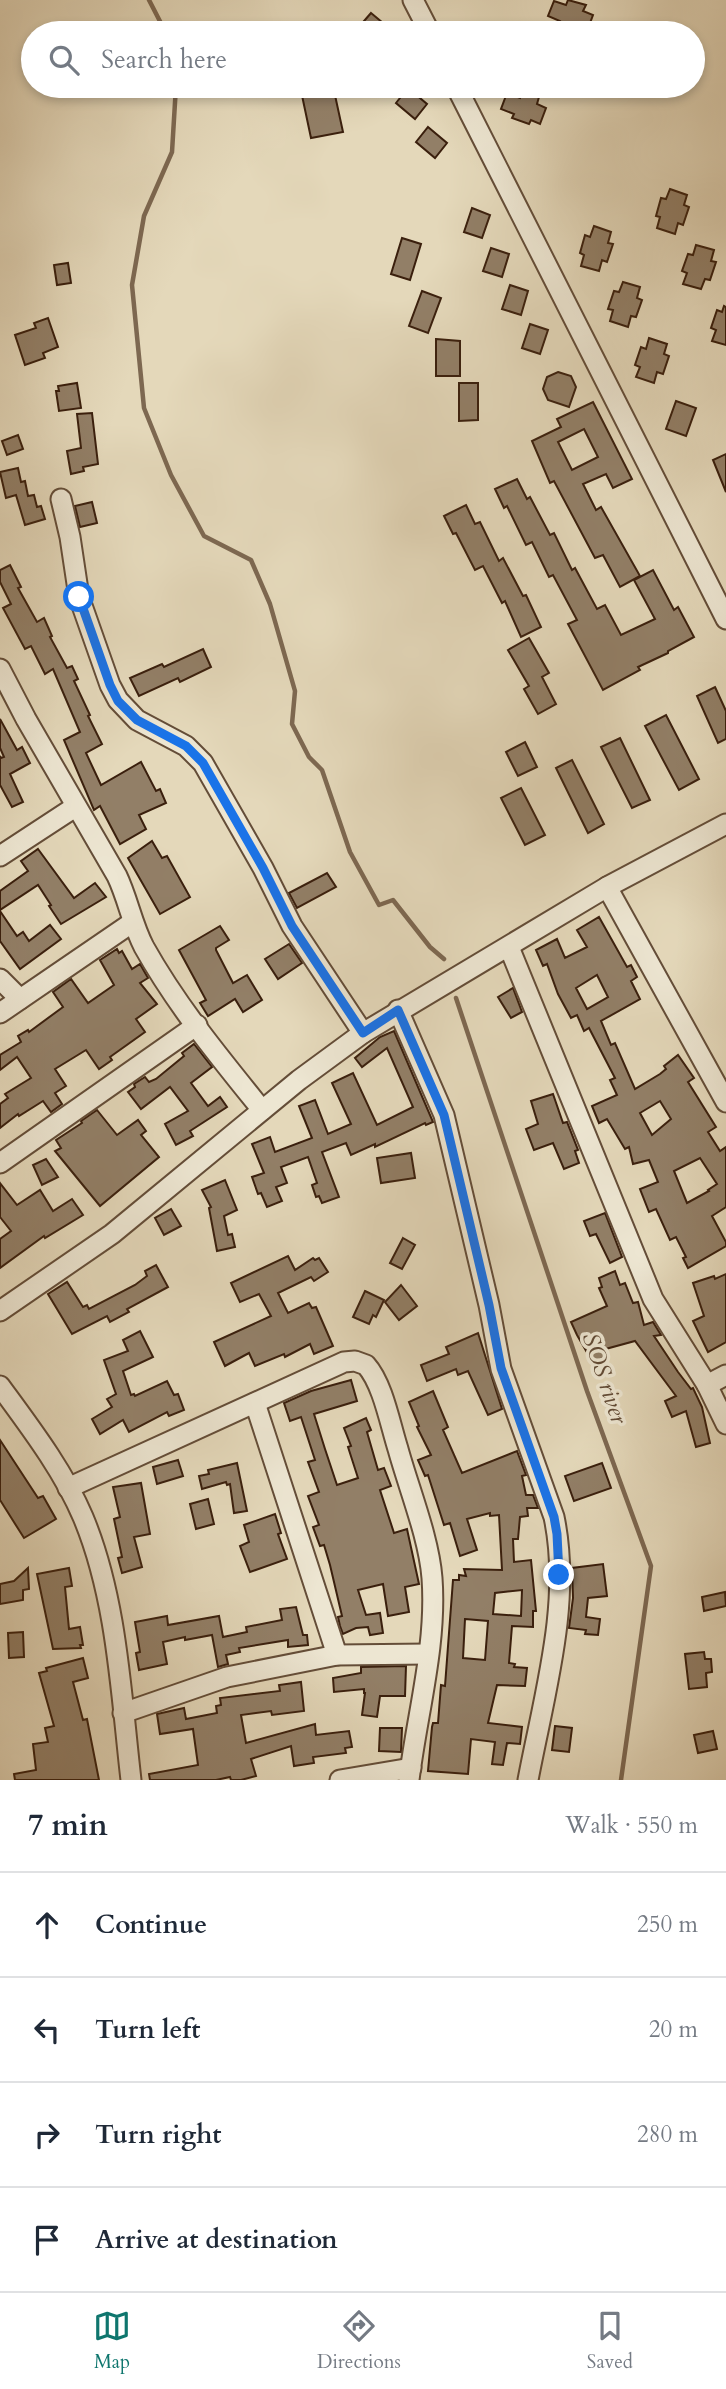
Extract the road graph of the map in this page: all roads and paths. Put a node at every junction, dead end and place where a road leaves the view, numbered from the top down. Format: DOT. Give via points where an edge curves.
graph roads {
  1 [pos="413,0"];
  2 [pos="424,21"];
  3 [pos="462,98"];
  4 [pos="61,499"];
  5 [pos="726,620"];
  6 [pos="0,669"];
  7 [pos="75,807"];
  8 [pos="726,824"];
  9 [pos="0,856"];
  10 [pos="607,887"];
  11 [pos="133,922"];
  12 [pos="509,947"];
  13 [pos="0,979"];
  14 [pos="20,999"];
  15 [pos="398,1010"];
  16 [pos="0,1013"];
  17 [pos="197,1025"];
  18 [pos="363,1033"];
  19 [pos="726,1102"];
  20 [pos="262,1110"];
  21 [pos="0,1163"];
  22 [pos="1,1307"];
  23 [pos="726,1374"];
  24 [pos="707,1385"];
  25 [pos="0,1386"];
  26 [pos="255,1403"];
  27 [pos="726,1424"];
  28 [pos="68,1488"];
  29 [pos="428,1654"];
  30 [pos="337,1655"];
  31 [pos="123,1713"];
  32 [pos="410,1774"];
  33 [pos="131,1780"];
  34 [pos="340,1780"];
  35 [pos="528,1780"];
  1 -- 2 [label="street"];
  3 -- 5 [label="street"];
  4 -- 18 [label="street" via="79,597 118,701 137,720 186,746 203,763 292,926"];
  6 -- 7 [label="street"];
  7 -- 9 [label="street"];
  7 -- 11 [label="street" via="117,876"];
  8 -- 10 [label="street"];
  10 -- 12 [label="street"];
  10 -- 19 [label="street"];
  11 -- 14 [label="street"];
  11 -- 17 [label="street" via="174,997"];
  12 -- 15 [label="street"];
  12 -- 24 [label="street" via="653,1298"];
  13 -- 14 [label="street"];
  14 -- 16 [label="street"];
  15 -- 18 [label="street"];
  15 -- 35 [label="street" via="444,1115 501,1368 557,1534 555,1639"];
  17 -- 20 [label="street"];
  17 -- 21 [label="street"];
  18 -- 20 [label="street"];
  20 -- 22 [label="street" via="112,1234"];
  23 -- 24 [label="street"];
  24 -- 27 [label="street"];
  25 -- 28 [label="street"];
  26 -- 28 [label="street"];
  26 -- 29 [label="street" via="344,1362 366,1365 373,1373 429,1556 432,1613"];
  26 -- 30 [label="street"];
  28 -- 31 [label="street" via="105,1587"];
  29 -- 30 [label="street"];
  29 -- 32 [label="street"];
  30 -- 31 [label="street" via="227,1677"];
  31 -- 33 [label="street"];
  32 -- 34 [label="street"];
}
